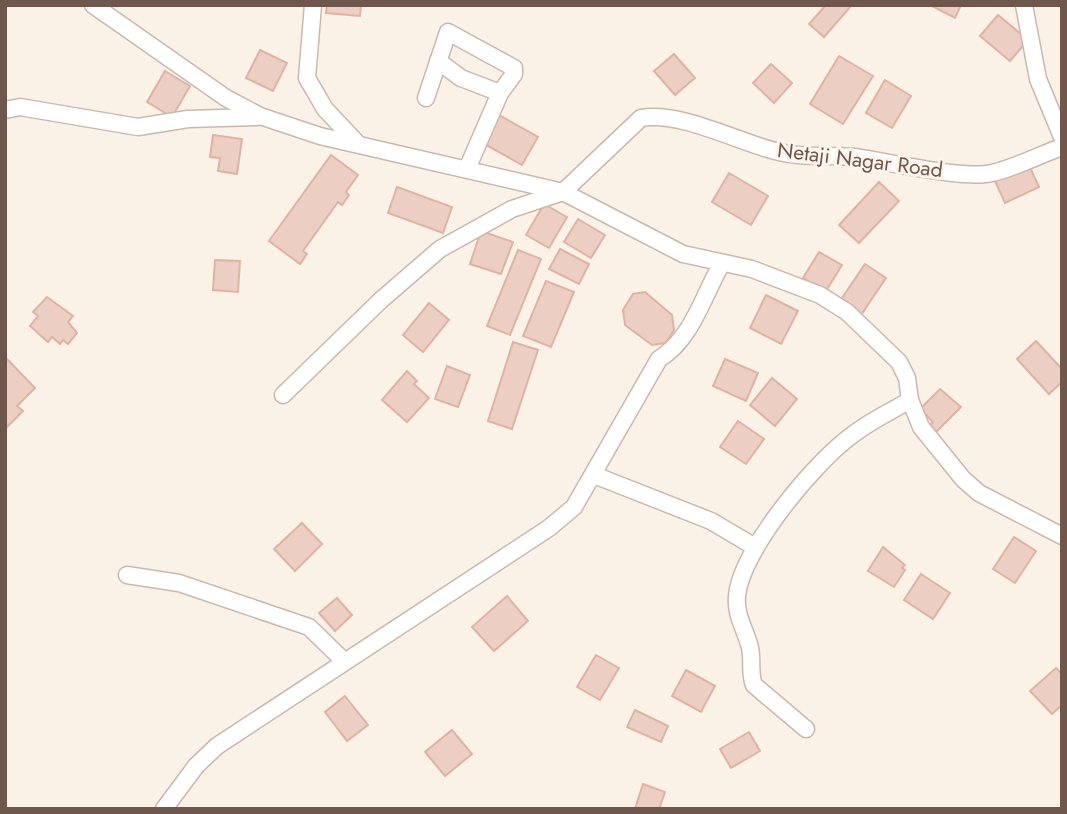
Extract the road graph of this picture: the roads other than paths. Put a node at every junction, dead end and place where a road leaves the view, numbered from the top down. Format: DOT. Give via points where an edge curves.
graph roads {
  1 [pos="93,5"];
  2 [pos="313,5"];
  3 [pos="1024,5"];
  4 [pos="438,61"];
  5 [pos="500,93"];
  6 [pos="426,98"];
  7 [pos="5,110"];
  8 [pos="260,116"];
  9 [pos="1062,137"];
  10 [pos="358,144"];
  11 [pos="1062,147"];
  12 [pos="467,169"];
  13 [pos="563,192"];
  14 [pos="722,263"];
  15 [pos="283,395"];
  16 [pos="910,400"];
  17 [pos="594,475"];
  18 [pos="1062,536"];
  19 [pos="755,547"];
  20 [pos="127,575"];
  21 [pos="344,661"];
  22 [pos="806,729"];
  23 [pos="164,809"];
  1 -- 8 [label="street" via="226,98"];
  2 -- 10 [label="street" via="307,78 325,109"];
  3 -- 9 [label="street" via="1038,79"];
  4 -- 5 [label="street" via="461,78"];
  4 -- 5 [label="street" via="446,34 452,32 514,68"];
  4 -- 6 [label="street"];
  5 -- 12 [label="street"];
  7 -- 8 [label="street" via="20,107 138,127"];
  8 -- 10 [label="street"];
  10 -- 12 [label="street"];
  11 -- 13 [label="street, Netaji Nagar Road" via="990,174 942,171 850,157 800,158 656,116 641,118"];
  12 -- 13 [label="street"];
  13 -- 14 [label="street" via="657,243"];
  13 -- 15 [label="street" via="512,209 439,249"];
  14 -- 16 [label="street" via="799,285 833,302 899,362"];
  14 -- 17 [label="street" via="690,327 676,348 659,359"];
  16 -- 18 [label="street" via="921,428 963,479 979,493"];
  16 -- 19 [label="street" via="854,433 792,496"];
  17 -- 19 [label="street" via="711,521"];
  17 -- 21 [label="street" via="574,507 549,528"];
  19 -- 22 [label="street" via="737,595 738,617 751,649 750,674 754,685"];
  20 -- 21 [label="street" via="179,583 309,627"];
  21 -- 23 [label="street" via="217,746"];
}
